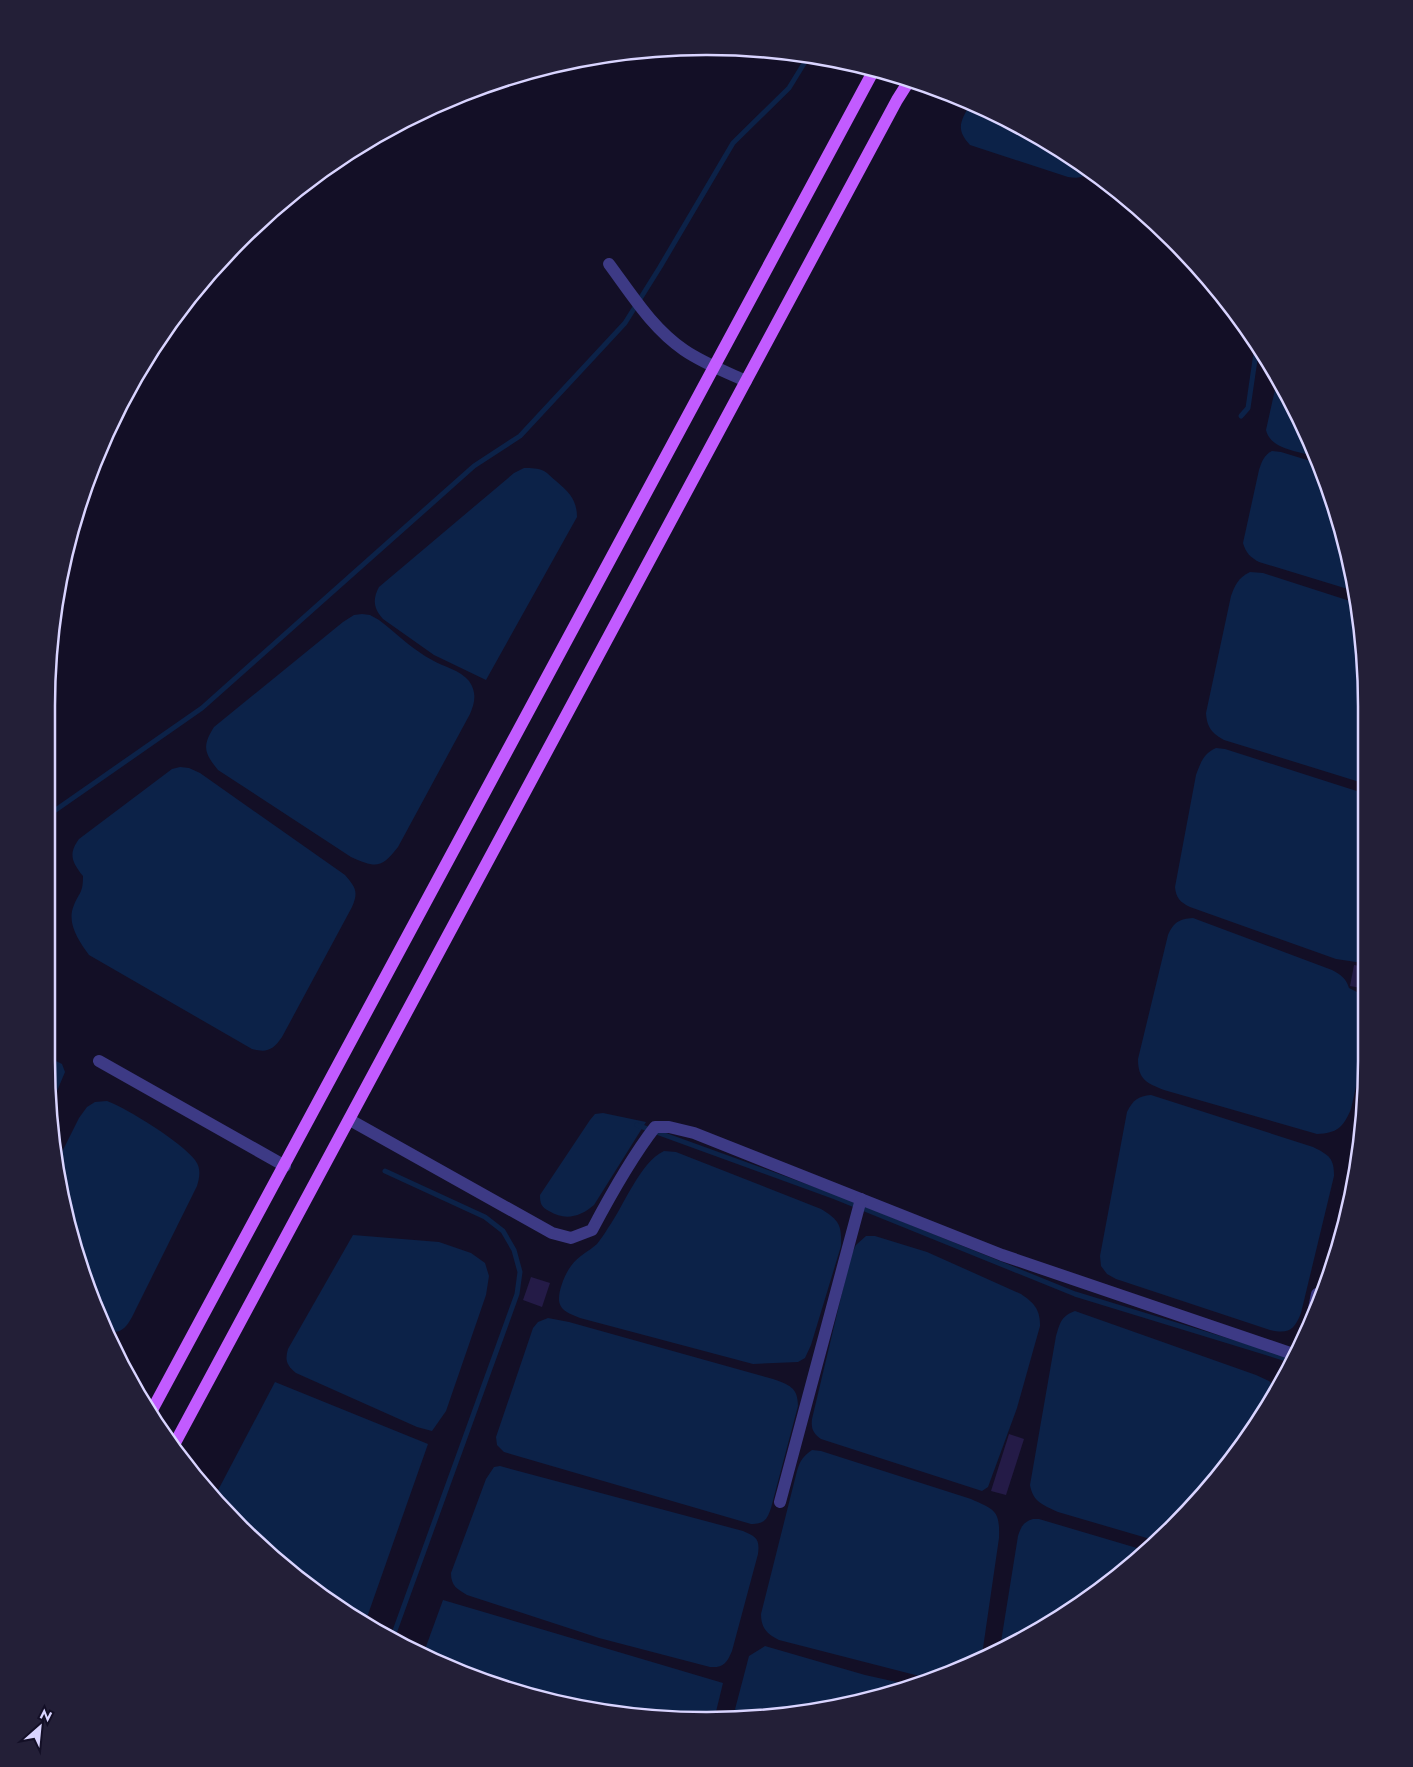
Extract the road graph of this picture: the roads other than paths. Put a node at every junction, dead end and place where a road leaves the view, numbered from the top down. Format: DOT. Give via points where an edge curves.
graph roads {
  1 [pos="871,76"];
  2 [pos="906,87"];
  3 [pos="609,264"];
  4 [pos="714,366"];
  5 [pos="746,381"];
  6 [pos="98,1061"];
  7 [pos="350,1120"];
  8 [pos="285,1166"];
  9 [pos="862,1199"];
  10 [pos="1289,1353"];
  11 [pos="155,1406"];
  12 [pos="177,1439"];
  13 [pos="780,1502"];
  1 -- 4 [label="main road"];
  2 -- 5 [label="main road"];
  3 -- 4 [label="lane" via="650,320 684,350"];
  4 -- 5 [label="lane"];
  4 -- 8 [label="main road"];
  5 -- 7 [label="main road"];
  6 -- 8 [label="lane"];
  7 -- 9 [label="lane" via="552,1233 571,1238 592,1230 607,1200 655,1127 694,1133"];
  7 -- 12 [label="main road"];
  8 -- 11 [label="main road"];
  9 -- 10 [label="lane" via="1002,1255"];
  9 -- 13 [label="lane"];
}
